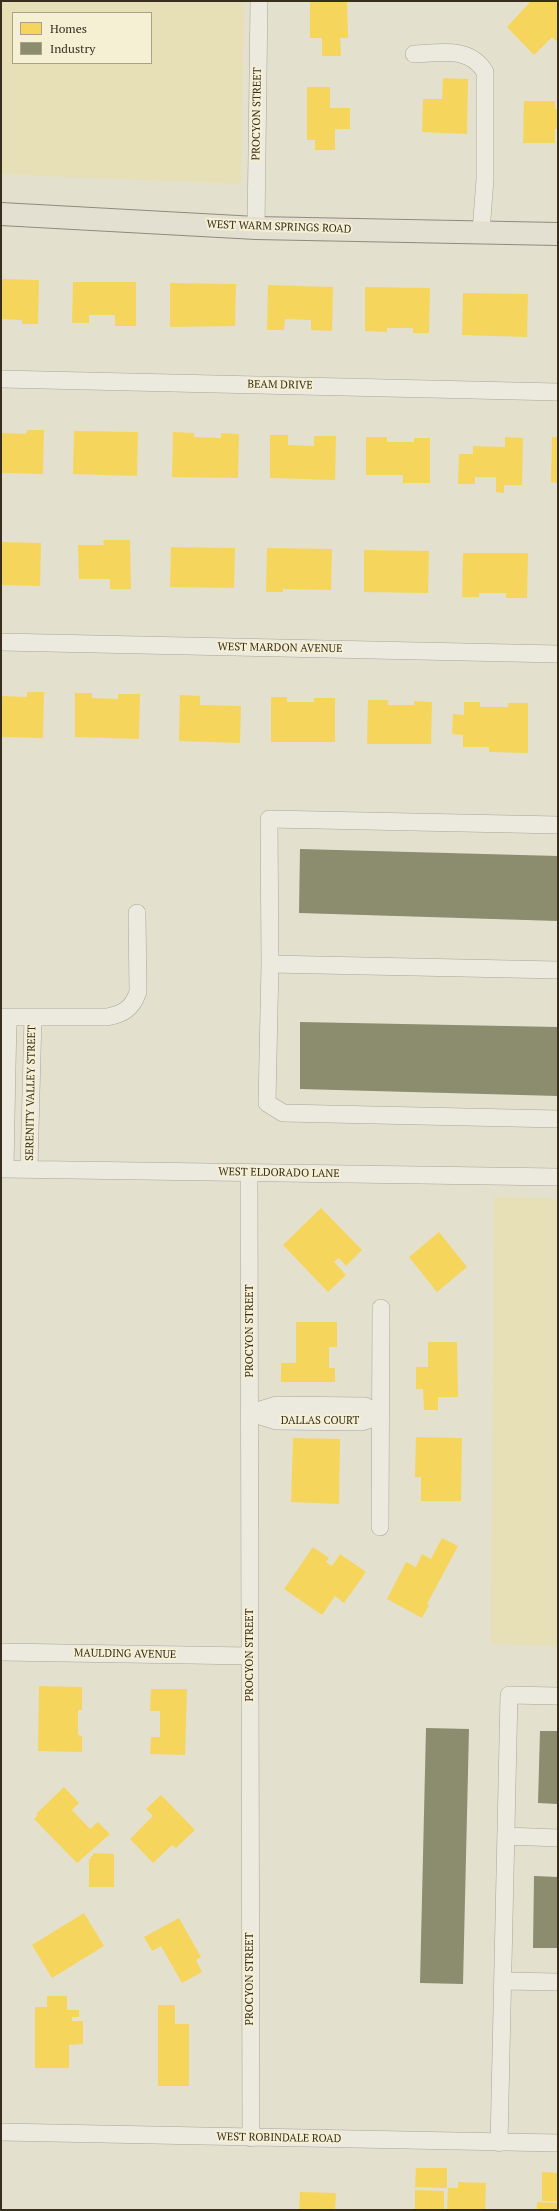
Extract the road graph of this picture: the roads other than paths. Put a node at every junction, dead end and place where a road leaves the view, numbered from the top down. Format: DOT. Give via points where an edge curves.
graph roads {
  1 [pos="259,1"];
  2 [pos="414,54"];
  3 [pos="1,214"];
  4 [pos="256,228"];
  5 [pos="481,232"];
  6 [pos="558,234"];
  7 [pos="1,379"];
  8 [pos="558,392"];
  9 [pos="1,642"];
  10 [pos="558,654"];
  11 [pos="558,825"];
  12 [pos="137,913"];
  13 [pos="270,964"];
  14 [pos="558,970"];
  15 [pos="4,1017"];
  16 [pos="33,1017"];
  17 [pos="7,1084"];
  18 [pos="31,1085"];
  19 [pos="558,1119"];
  20 [pos="3,1169"];
  21 [pos="29,1169"];
  22 [pos="249,1173"];
  23 [pos="558,1177"];
  24 [pos="381,1308"];
  25 [pos="250,1413"];
  26 [pos="380,1416"];
  27 [pos="380,1527"];
  28 [pos="1,1652"];
  29 [pos="250,1656"];
  30 [pos="558,1696"];
  31 [pos="506,1836"];
  32 [pos="558,1838"];
  33 [pos="503,1981"];
  34 [pos="558,1982"];
  35 [pos="1,2132"];
  36 [pos="251,2138"];
  37 [pos="499,2142"];
  38 [pos="558,2144"];
  1 -- 4 [label="street, PROCYON STREET"];
  2 -- 5 [label="street" via="461,53 480,64 485,72 485,179"];
  3 -- 4 [label="main road, WEST WARM SPRINGS ROAD"];
  4 -- 5 [label="main road, WEST WARM SPRINGS ROAD"];
  5 -- 6 [label="main road, WEST WARM SPRINGS ROAD"];
  7 -- 8 [label="street, BEAM DRIVE"];
  9 -- 10 [label="street, WEST MARDON AVENUE"];
  11 -- 13 [label="street" via="269,819"];
  12 -- 16 [label="street" via="138,992 128,1009 119,1015 107,1017"];
  13 -- 14 [label="street"];
  13 -- 19 [label="street" via="267,1103 283,1113"];
  15 -- 16 [label="street"];
  15 -- 17 [label="street"];
  16 -- 18 [label="street, SERENITY VALLEY STREET"];
  17 -- 18 [label="street"];
  17 -- 20 [label="street"];
  18 -- 21 [label="street, SERENITY VALLEY STREET"];
  20 -- 21 [label="street, WEST ELDORADO LANE"];
  21 -- 22 [label="street, WEST ELDORADO LANE"];
  22 -- 23 [label="street, WEST ELDORADO LANE"];
  22 -- 25 [label="street, PROCYON STREET"];
  24 -- 26 [label="street"];
  25 -- 26 [label="street, DALLAS COURT" via="276,1405 365,1406"];
  25 -- 29 [label="street, PROCYON STREET"];
  26 -- 27 [label="street"];
  28 -- 29 [label="street, MAULDING AVENUE"];
  29 -- 36 [label="street, PROCYON STREET"];
  30 -- 31 [label="street" via="509,1695"];
  31 -- 32 [label="street"];
  31 -- 33 [label="street"];
  33 -- 34 [label="street"];
  33 -- 37 [label="street"];
  35 -- 36 [label="street, WEST ROBINDALE ROAD"];
  36 -- 37 [label="street, WEST ROBINDALE ROAD"];
  37 -- 38 [label="street, WEST ROBINDALE ROAD"];
}
